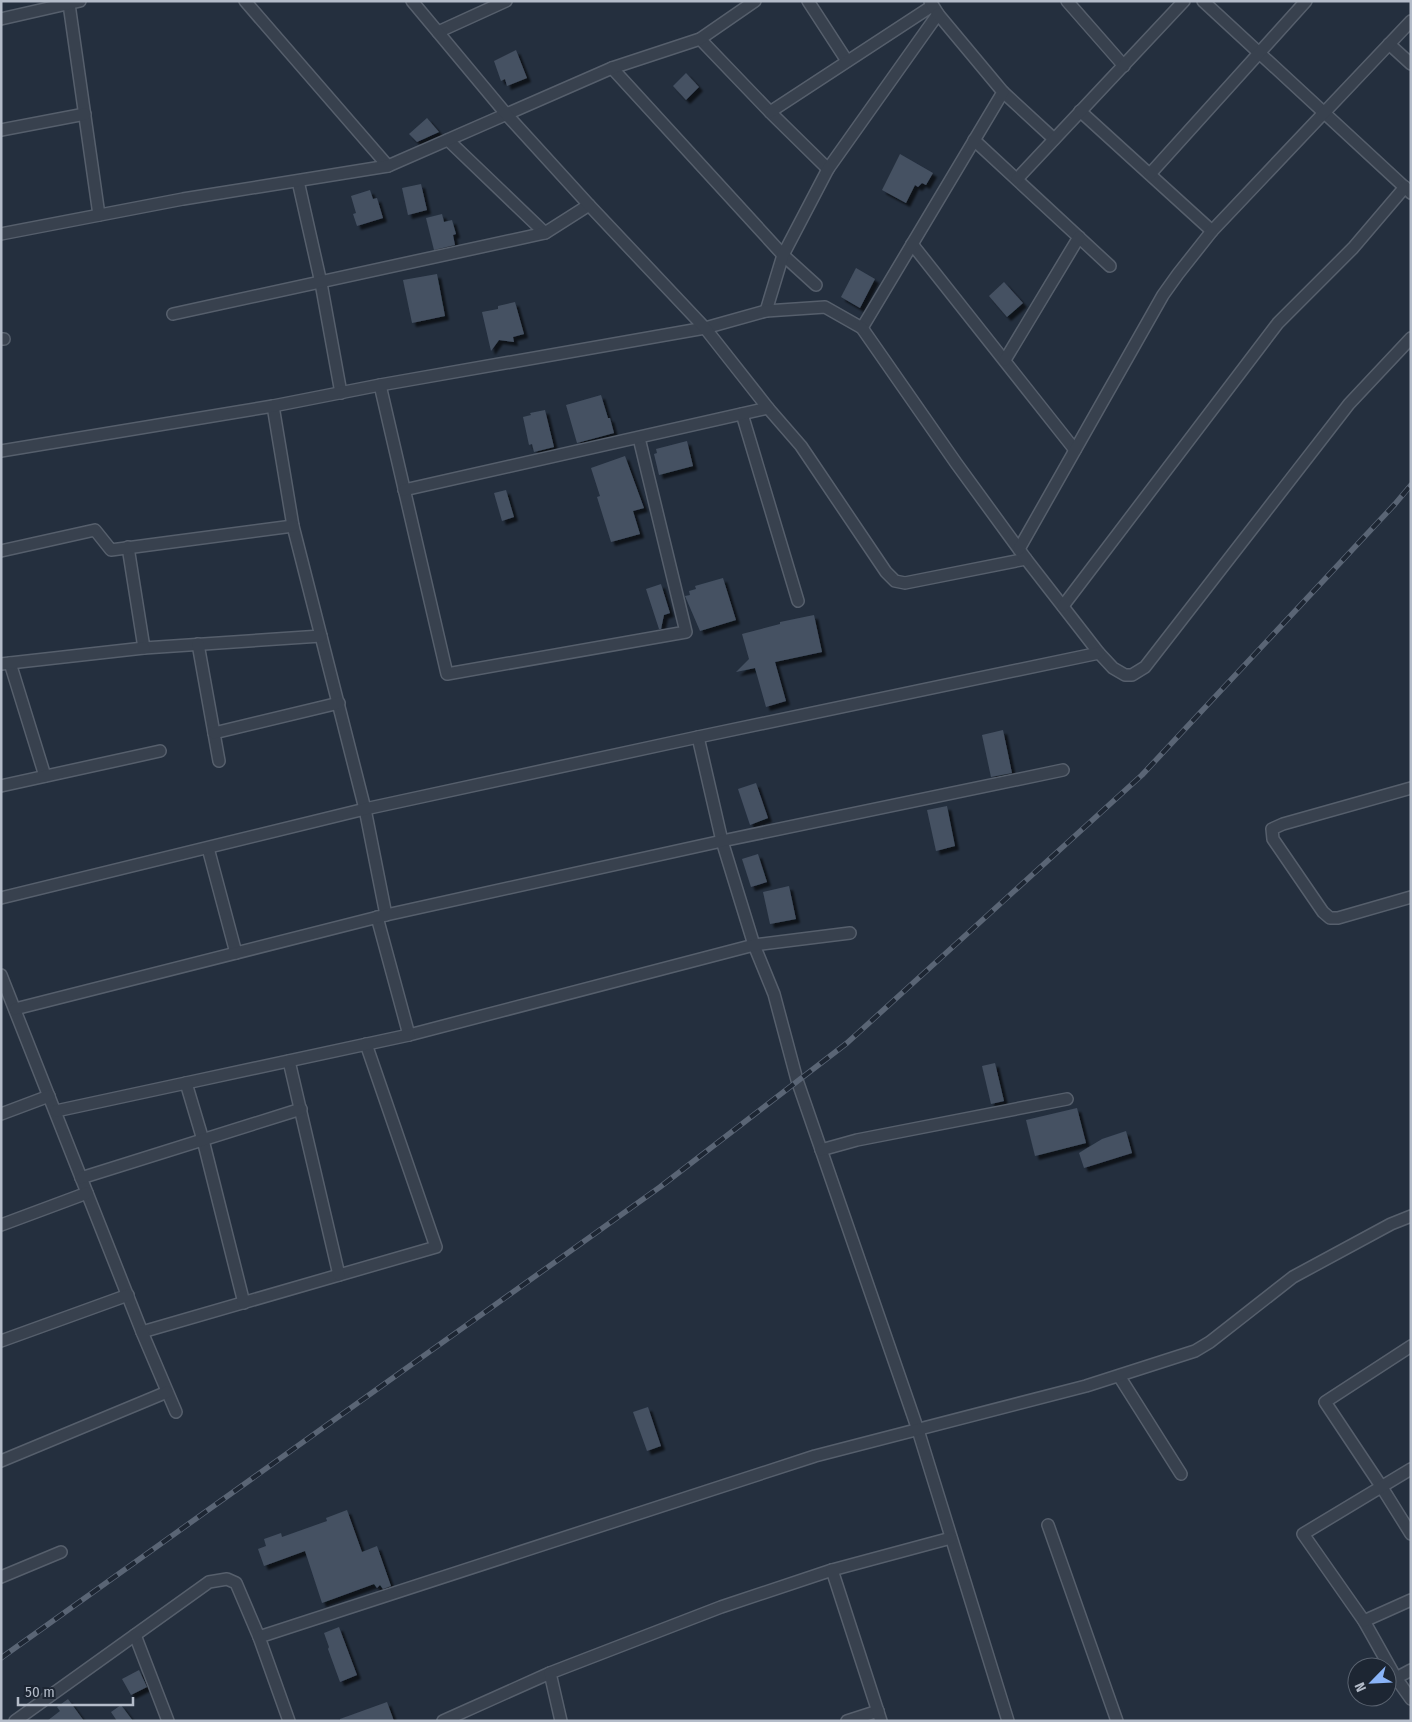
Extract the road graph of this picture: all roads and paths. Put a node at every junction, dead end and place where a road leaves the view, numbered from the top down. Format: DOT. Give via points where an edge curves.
graph roads {
  1 [pos="245,1"];
  2 [pos="412,1"];
  3 [pos="506,1"];
  4 [pos="754,1"];
  5 [pos="808,1"];
  6 [pos="1067,1"];
  7 [pos="1184,1"];
  8 [pos="1203,1"];
  9 [pos="1306,1"];
  10 [pos="74,3"];
  11 [pos="933,7"];
  12 [pos="1,20"];
  13 [pos="1411,21"];
  14 [pos="438,32"];
  15 [pos="700,39"];
  16 [pos="1389,44"];
  17 [pos="1259,53"];
  18 [pos="847,61"];
  19 [pos="1411,64"];
  20 [pos="1124,66"];
  21 [pos="612,68"];
  22 [pos="1003,92"];
  23 [pos="1080,111"];
  24 [pos="770,112"];
  25 [pos="1326,112"];
  26 [pos="85,114"];
  27 [pos="507,115"];
  28 [pos="1,130"];
  29 [pos="1054,139"];
  30 [pos="448,140"];
  31 [pos="974,140"];
  32 [pos="388,166"];
  33 [pos="828,169"];
  34 [pos="1150,174"];
  35 [pos="1017,179"];
  36 [pos="298,181"];
  37 [pos="1408,190"];
  38 [pos="589,205"];
  39 [pos="99,215"];
  40 [pos="1212,231"];
  41 [pos="1,234"];
  42 [pos="546,234"];
  43 [pos="1079,237"];
  44 [pos="912,244"];
  45 [pos="783,254"];
  46 [pos="1110,266"];
  47 [pos="321,283"];
  48 [pos="816,285"];
  49 [pos="766,311"];
  50 [pos="173,314"];
  51 [pos="705,328"];
  52 [pos="862,328"];
  53 [pos="1411,338"];
  54 [pos="1005,360"];
  55 [pos="380,385"];
  56 [pos="341,393"];
  57 [pos="273,406"];
  58 [pos="768,408"];
  59 [pos="742,414"];
  60 [pos="639,438"];
  61 [pos="1076,450"];
  62 [pos="1,451"];
  63 [pos="404,490"];
  64 [pos="293,526"];
  65 [pos="128,547"];
  66 [pos="1,551"];
  67 [pos="1023,554"];
  68 [pos="798,601"];
  69 [pos="1063,606"];
  70 [pos="321,636"];
  71 [pos="198,644"];
  72 [pos="144,648"];
  73 [pos="1099,653"];
  74 [pos="6,663"];
  75 [pos="339,703"];
  76 [pos="214,733"];
  77 [pos="698,737"];
  78 [pos="160,751"];
  79 [pos="219,761"];
  80 [pos="1063,770"];
  81 [pos="45,776"];
  82 [pos="1,786"];
  83 [pos="1411,788"];
  84 [pos="365,809"];
  85 [pos="722,841"];
  86 [pos="208,848"];
  87 [pos="1411,897"];
  88 [pos="1,898"];
  89 [pos="382,916"];
  90 [pos="850,932"];
  91 [pos="754,945"];
  92 [pos="236,953"];
  93 [pos="1,975"];
  94 [pos="15,1009"];
  95 [pos="409,1035"];
  96 [pos="366,1044"];
  97 [pos="289,1061"];
  98 [pos="186,1083"];
  99 [pos="49,1096"];
  100 [pos="1066,1099"];
  101 [pos="301,1109"];
  102 [pos="56,1111"];
  103 [pos="1,1114"];
  104 [pos="203,1140"];
  105 [pos="822,1150"];
  106 [pos="81,1178"];
  107 [pos="87,1193"];
  108 [pos="1411,1216"];
  109 [pos="1,1225"];
  110 [pos="340,1275"];
  111 [pos="128,1295"];
  112 [pos="244,1303"];
  113 [pos="142,1332"];
  114 [pos="1,1341"];
  115 [pos="1411,1346"];
  116 [pos="1119,1376"];
  117 [pos="168,1392"];
  118 [pos="176,1412"];
  119 [pos="918,1430"];
  120 [pos="1,1461"];
  121 [pos="1411,1469"];
  122 [pos="1181,1474"];
  123 [pos="1381,1486"];
  124 [pos="1048,1525"];
  125 [pos="1411,1534"];
  126 [pos="951,1538"];
  127 [pos="61,1552"];
  128 [pos="832,1570"];
  129 [pos="1,1577"];
  130 [pos="1411,1600"];
  131 [pos="1364,1621"];
  132 [pos="135,1635"];
  133 [pos="259,1637"];
  134 [pos="1384,1657"];
  135 [pos="1411,1670"];
  136 [pos="550,1673"];
  137 [pos="1397,1677"];
  138 [pos="1397,1679"];
  139 [pos="1411,1699"];
  140 [pos="880,1716"];
  141 [pos="15,1721"];
  142 [pos="168,1721"];
  143 [pos="289,1721"];
  144 [pos="443,1721"];
  145 [pos="561,1721"];
  146 [pos="847,1721"];
  147 [pos="1008,1721"];
  148 [pos="1117,1721"];
  1 -- 32 [label="street"];
  2 -- 14 [label="street"];
  3 -- 14 [label="street"];
  4 -- 15 [label="street"];
  5 -- 18 [label="street"];
  6 -- 20 [label="street"];
  7 -- 20 [label="street"];
  8 -- 17 [label="street"];
  9 -- 17 [label="street"];
  10 -- 12 [label="street"];
  10 -- 26 [label="street"];
  11 -- 18 [label="street"];
  11 -- 22 [label="street"];
  11 -- 33 [label="street"];
  13 -- 16 [label="street"];
  14 -- 27 [label="street"];
  15 -- 21 [label="street"];
  15 -- 24 [label="street"];
  16 -- 19 [label="street"];
  16 -- 25 [label="street"];
  17 -- 25 [label="street"];
  17 -- 34 [label="street"];
  18 -- 24 [label="street"];
  20 -- 23 [label="street"];
  21 -- 27 [label="street"];
  21 -- 45 [label="street"];
  22 -- 29 [label="street"];
  22 -- 31 [label="street"];
  23 -- 29 [label="street"];
  23 -- 34 [label="street"];
  24 -- 33 [label="street"];
  25 -- 37 [label="street"];
  25 -- 40 [label="street"];
  26 -- 28 [label="street"];
  26 -- 39 [label="street"];
  27 -- 30 [label="street"];
  27 -- 38 [label="street"];
  29 -- 35 [label="street"];
  30 -- 32 [label="street"];
  30 -- 42 [label="street"];
  31 -- 35 [label="street"];
  31 -- 44 [label="street"];
  32 -- 36 [label="street"];
  33 -- 45 [label="street"];
  34 -- 40 [label="street"];
  35 -- 43 [label="street"];
  36 -- 39 [label="street"];
  36 -- 47 [label="street"];
  37 -- 69 [label="street" via="1278,323"];
  38 -- 42 [label="street"];
  38 -- 51 [label="street"];
  39 -- 41 [label="street"];
  40 -- 61 [label="street" via="1170,284"];
  42 -- 47 [label="street"];
  43 -- 46 [label="street"];
  43 -- 54 [label="street"];
  44 -- 52 [label="street"];
  44 -- 54 [label="street"];
  45 -- 48 [label="street"];
  45 -- 49 [label="street"];
  47 -- 50 [label="street"];
  47 -- 56 [label="street"];
  49 -- 51 [label="street"];
  49 -- 52 [label="street" via="825,307"];
  51 -- 55 [label="street"];
  51 -- 58 [label="street"];
  52 -- 67 [label="street"];
  53 -- 73 [label="street" via="1349,404 1145,667 1132,675 1125,675"];
  54 -- 61 [label="street"];
  55 -- 56 [label="street"];
  55 -- 63 [label="street"];
  56 -- 57 [label="street"];
  57 -- 62 [label="street"];
  57 -- 64 [label="street"];
  58 -- 59 [label="street"];
  58 -- 67 [label="street" via="801,446 895,581 905,583"];
  59 -- 60 [label="street"];
  59 -- 68 [label="street"];
  60 -- 63 [label="street"];
  60 -- 63 [label="street" via="686,632 447,674"];
  61 -- 67 [label="street"];
  64 -- 65 [label="street"];
  64 -- 70 [label="street"];
  65 -- 66 [label="street" via="111,550 95,530"];
  65 -- 72 [label="street"];
  67 -- 69 [label="street"];
  69 -- 73 [label="street"];
  70 -- 71 [label="street"];
  70 -- 75 [label="street"];
  71 -- 72 [label="street"];
  71 -- 76 [label="street"];
  72 -- 74 [label="street"];
  73 -- 77 [label="street"];
  74 -- 81 [label="street"];
  75 -- 76 [label="street"];
  75 -- 84 [label="street"];
  76 -- 79 [label="street"];
  77 -- 84 [label="street"];
  77 -- 85 [label="street"];
  78 -- 81 [label="street"];
  80 -- 85 [label="street"];
  81 -- 82 [label="street"];
  83 -- 87 [label="street" via="1283,824 1272,829 1271,834 1330,918"];
  84 -- 86 [label="street"];
  84 -- 89 [label="street"];
  85 -- 89 [label="street"];
  85 -- 91 [label="street"];
  86 -- 88 [label="street"];
  86 -- 92 [label="street"];
  89 -- 92 [label="street"];
  89 -- 95 [label="street"];
  90 -- 91 [label="street"];
  91 -- 95 [label="street"];
  91 -- 105 [label="street" via="774,994"];
  92 -- 94 [label="street"];
  93 -- 94 [label="street"];
  94 -- 99 [label="street"];
  95 -- 96 [label="street"];
  96 -- 97 [label="street"];
  96 -- 110 [label="street" via="436,1247"];
  97 -- 98 [label="street"];
  97 -- 101 [label="street"];
  98 -- 102 [label="street"];
  98 -- 104 [label="street"];
  99 -- 102 [label="street"];
  99 -- 103 [label="street"];
  100 -- 105 [label="street" via="857,1140"];
  101 -- 104 [label="street"];
  101 -- 110 [label="street"];
  102 -- 106 [label="street"];
  104 -- 106 [label="street"];
  104 -- 112 [label="street"];
  105 -- 119 [label="street"];
  106 -- 107 [label="street"];
  107 -- 109 [label="street"];
  107 -- 111 [label="street"];
  108 -- 116 [label="street" via="1293,1276 1195,1351"];
  110 -- 112 [label="street"];
  111 -- 113 [label="street"];
  111 -- 114 [label="street"];
  112 -- 113 [label="street"];
  113 -- 117 [label="street"];
  115 -- 123 [label="street" via="1325,1402"];
  116 -- 119 [label="street"];
  116 -- 122 [label="street"];
  117 -- 118 [label="street"];
  117 -- 120 [label="street"];
  119 -- 126 [label="street"];
  119 -- 133 [label="street" via="814,1456"];
  121 -- 123 [label="street"];
  123 -- 125 [label="street"];
  123 -- 131 [label="street" via="1303,1534"];
  124 -- 148 [label="street"];
  126 -- 128 [label="street"];
  126 -- 147 [label="street"];
  127 -- 129 [label="street"];
  128 -- 136 [label="street" via="722,1607"];
  128 -- 140 [label="street"];
  130 -- 131 [label="street"];
  131 -- 134 [label="street"];
  132 -- 133 [label="street" via="209,1582 227,1578 236,1583"];
  132 -- 141 [label="street"];
  132 -- 142 [label="street"];
  133 -- 143 [label="street"];
  135 -- 137 [label="street"];
  136 -- 144 [label="street"];
  136 -- 145 [label="street"];
  138 -- 139 [label="street"];
  140 -- 146 [label="street"];
}
